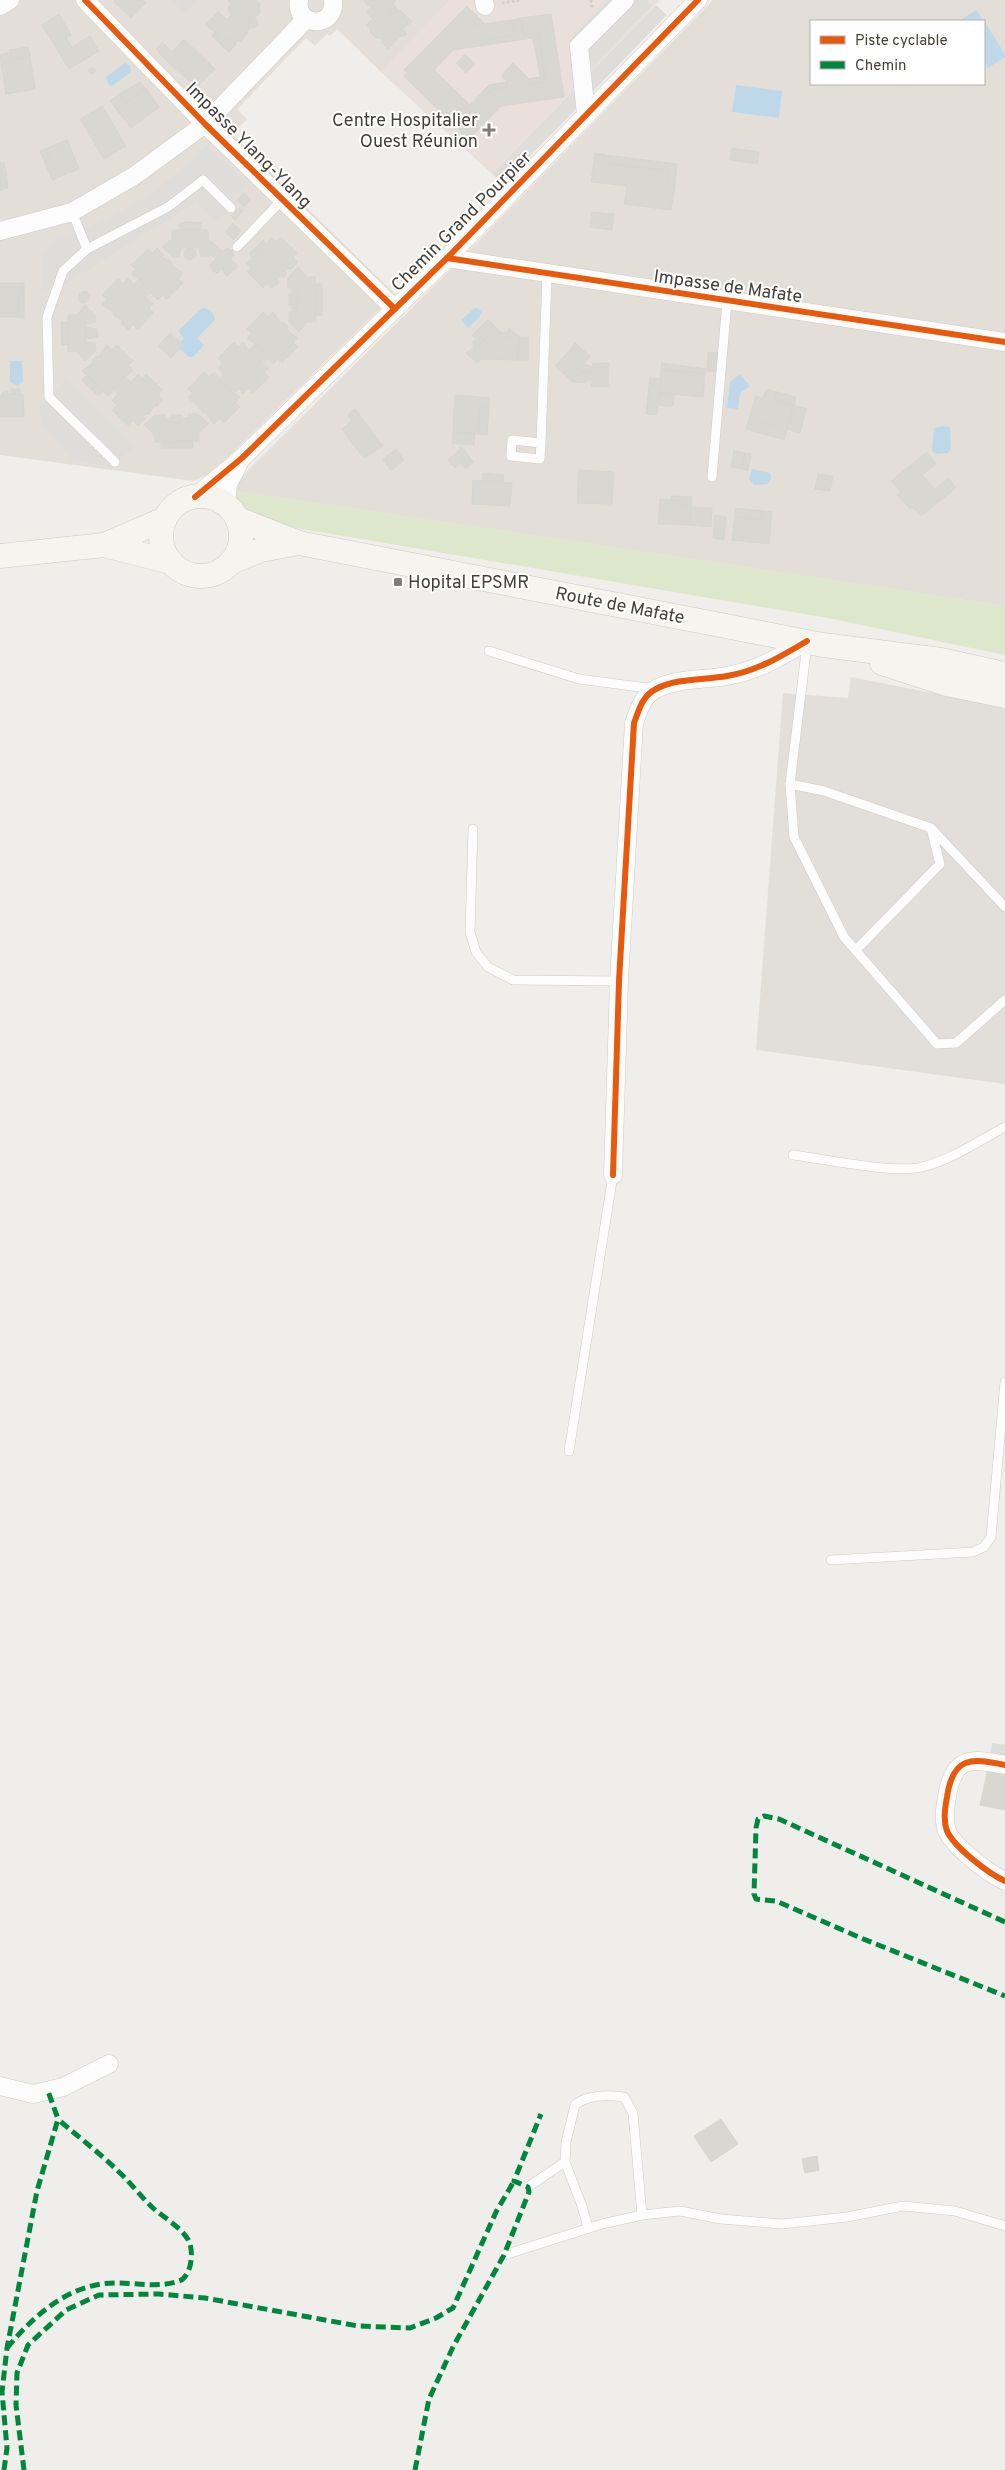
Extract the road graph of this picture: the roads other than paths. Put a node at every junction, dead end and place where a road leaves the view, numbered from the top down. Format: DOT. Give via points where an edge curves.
graph roads {
  1 [pos="10,0"];
  2 [pos="85,0"];
  3 [pos="299,0"];
  4 [pos="332,0"];
  5 [pos="625,0"];
  6 [pos="698,0"];
  7 [pos="0,6"];
  8 [pos="306,19"];
  9 [pos="586,115"];
  10 [pos="205,124"];
  11 [pos="283,199"];
  12 [pos="231,208"];
  13 [pos="72,212"];
  14 [pos="0,231"];
  15 [pos="237,246"];
  16 [pos="86,249"];
  17 [pos="447,258"];
  18 [pos="547,275"];
  19 [pos="727,301"];
  20 [pos="395,309"];
  21 [pos="1005,342"];
  22 [pos="541,443"];
  23 [pos="242,458"];
  24 [pos="115,462"];
  25 [pos="712,477"];
  26 [pos="195,497"];
  27 [pos="232,512"];
  28 [pos="165,519"];
  29 [pos="299,543"];
  30 [pos="104,545"];
  31 [pos="0,556"];
  32 [pos="171,562"];
  33 [pos="232,562"];
  34 [pos="815,643"];
  35 [pos="489,651"];
  36 [pos="1005,674"];
  37 [pos="655,689"];
  38 [pos="1005,696"];
  39 [pos="790,784"];
  40 [pos="931,828"];
  41 [pos="473,829"];
  42 [pos="1005,907"];
  43 [pos="856,950"];
  44 [pos="620,981"];
  45 [pos="1005,1000"];
  46 [pos="1005,1127"];
  47 [pos="793,1155"];
  48 [pos="613,1175"];
  49 [pos="1005,1382"];
  50 [pos="569,1451"];
  51 [pos="831,1560"];
  52 [pos="1005,1765"];
  53 [pos="1005,1881"];
  54 [pos="109,2064"];
  55 [pos="0,2086"];
  56 [pos="565,2162"];
  57 [pos="528,2187"];
  58 [pos="642,2215"];
  59 [pos="1005,2226"];
  60 [pos="588,2227"];
  61 [pos="504,2255"];
  1 -- 7 [label="street"];
  2 -- 10 [label="street, Impasse Ylang-Ylang"];
  3 -- 8 [label="street" via="299,10"];
  4 -- 8 [label="street" via="333,8 327,18 317,22"];
  5 -- 9 [label="street" via="579,46"];
  6 -- 9 [label="street, Chemin Grand Pourpier"];
  8 -- 10 [label="street, Impasse Ylang-Ylang"];
  9 -- 17 [label="street, Chemin Grand Pourpier"];
  10 -- 11 [label="street, Impasse Ylang-Ylang"];
  10 -- 13 [label="street, Impasse Ylang-Ylang" via="134,176"];
  11 -- 15 [label="lane"];
  11 -- 20 [label="street, Impasse Ylang-Ylang"];
  12 -- 16 [label="lane" via="203,180 168,207"];
  13 -- 14 [label="street, Impasse Ylang-Ylang"];
  13 -- 16 [label="lane"];
  16 -- 24 [label="lane" via="62,271 46,318 49,397"];
  17 -- 18 [label="street, Impasse de Mafate"];
  17 -- 20 [label="street, Chemin Grand Pourpier"];
  18 -- 19 [label="street, Impasse de Mafate"];
  18 -- 22 [label="lane"];
  19 -- 21 [label="street, Impasse de Mafate"];
  19 -- 25 [label="lane"];
  20 -- 23 [label="street, Chemin Grand Pourpier"];
  23 -- 26 [label="street, Chemin Grand Pourpier"];
  23 -- 27 [label="street, Chemin Grand Pourpier" via="228,484"];
  26 -- 27 [label="main road" via="211,497"];
  26 -- 28 [label="main road" via="177,504"];
  27 -- 29 [label="main road, Route de Mafate"];
  27 -- 33 [label="main road" via="241,542"];
  28 -- 30 [label="main road"];
  28 -- 32 [label="main road" via="162,542"];
  29 -- 33 [label="main road, Route de Mafate" via="261,550"];
  29 -- 34 [label="main road, Route de Mafate"];
  30 -- 31 [label="main road"];
  30 -- 32 [label="main road"];
  32 -- 33 [label="main road" via="184,572 201,576 212,574"];
  34 -- 36 [label="main road, Route de Mafate" via="940,660"];
  34 -- 37 [label="street" via="729,676"];
  34 -- 38 [label="main road, Route de Mafate" via="947,684"];
  34 -- 39 [label="lane"];
  35 -- 37 [label="lane" via="579,679"];
  37 -- 44 [label="street" via="643,700 634,723"];
  39 -- 40 [label="lane" via="824,791"];
  39 -- 43 [label="lane" via="794,837 844,937"];
  40 -- 42 [label="lane"];
  40 -- 43 [label="lane" via="940,864"];
  41 -- 44 [label="lane" via="470,932 476,952 488,967 512,980"];
  43 -- 45 [label="lane" via="937,1044 956,1043"];
  44 -- 48 [label="street"];
  46 -- 47 [label="lane" via="922,1167 897,1168"];
  48 -- 50 [label="lane"];
  49 -- 51 [label="lane" via="991,1537 984,1547 973,1552"];
  52 -- 53 [label="street" via="977,1759 961,1764 951,1776 944,1822 948,1833 966,1853"];
  54 -- 55 [label="street" via="63,2087 33,2094"];
  56 -- 57 [label="lane"];
  56 -- 58 [label="lane" via="575,2105 579,2101 608,2095 624,2098 633,2113"];
  56 -- 60 [label="lane"];
  58 -- 59 [label="lane" via="680,2211 721,2220 782,2224 847,2218 903,2206 955,2212"];
  58 -- 60 [label="lane"];
  60 -- 61 [label="lane"];
}
